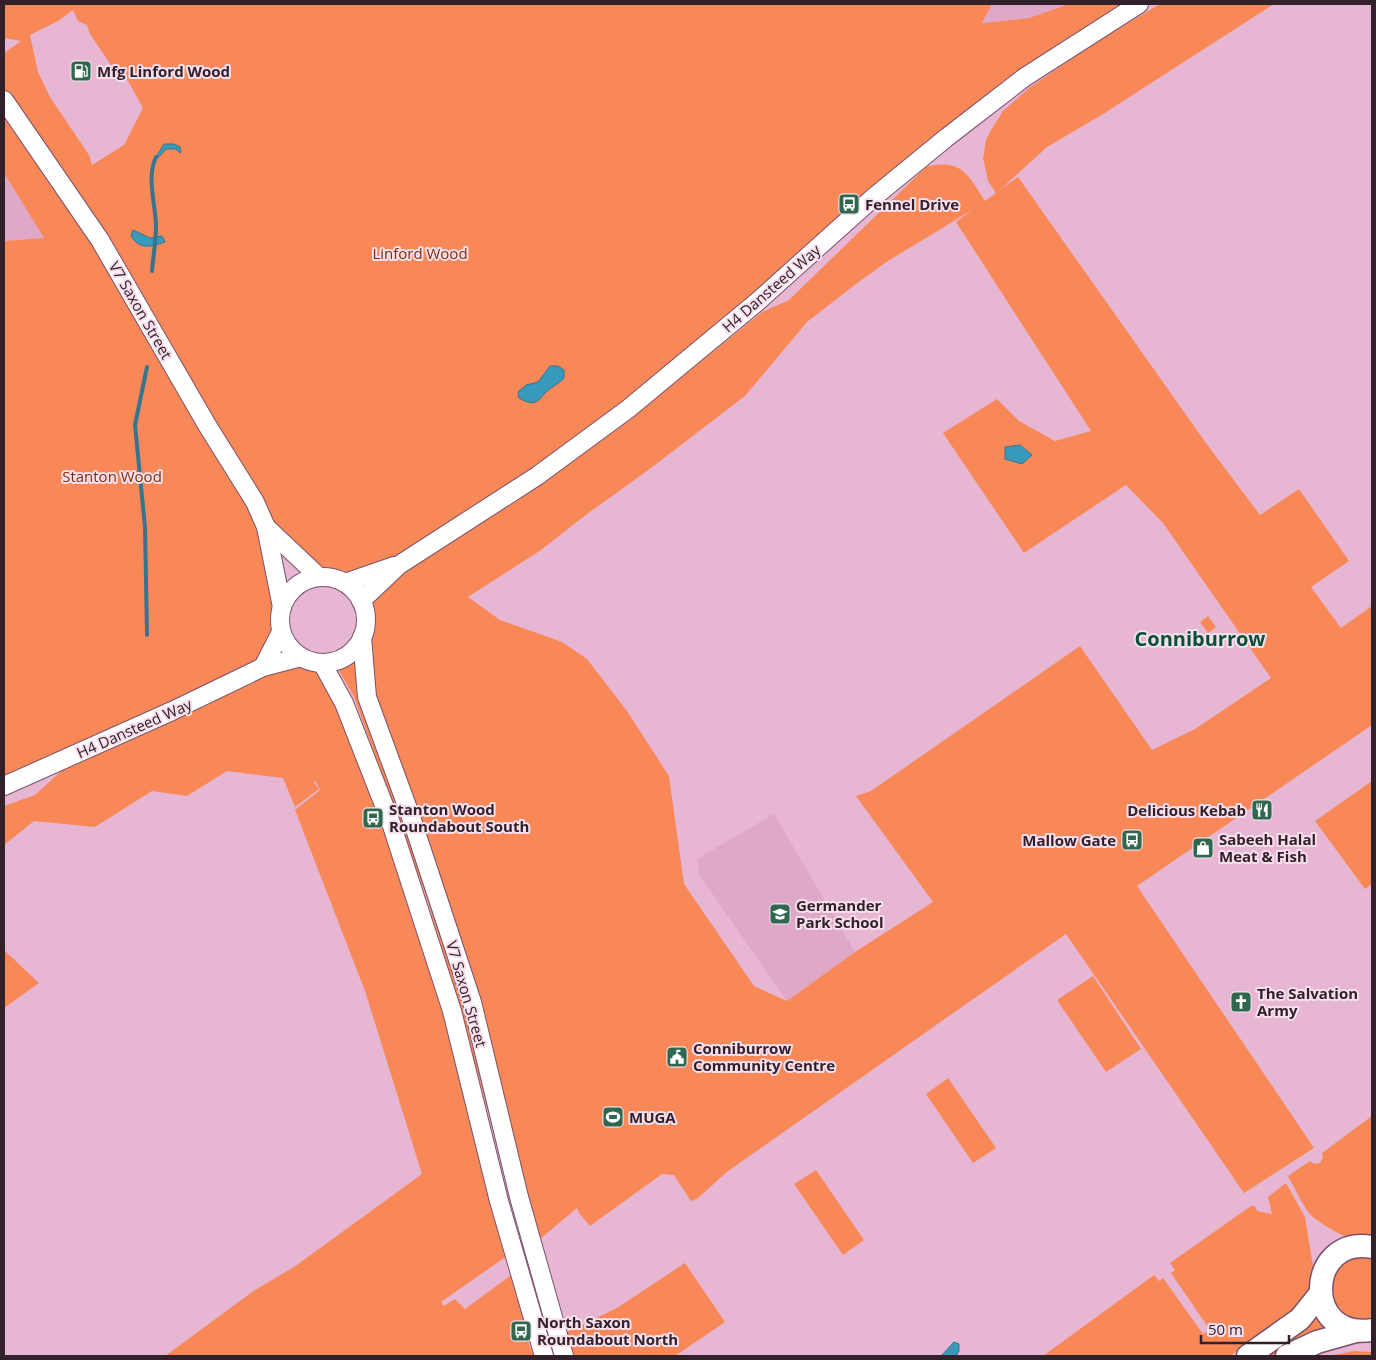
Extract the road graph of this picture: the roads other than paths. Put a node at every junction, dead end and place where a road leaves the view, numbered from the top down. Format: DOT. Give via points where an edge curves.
graph roads {
  1 [pos="1139,4"];
  2 [pos="4,100"];
  3 [pos="266,527"];
  4 [pos="404,561"];
  5 [pos="319,577"];
  6 [pos="345,583"];
  7 [pos="361,601"];
  8 [pos="282,607"];
  9 [pos="281,632"];
  10 [pos="362,636"];
  11 [pos="301,657"];
  12 [pos="322,663"];
  13 [pos="262,667"];
  14 [pos="4,786"];
  15 [pos="1372,1247"];
  16 [pos="1320,1294"];
  17 [pos="1364,1331"];
  18 [pos="544,1356"];
  19 [pos="564,1356"];
  20 [pos="1248,1356"];
  21 [pos="1287,1356"];
  1 -- 4 [label="street, H4 Dansteed Way" via="1025,77 946,138 628,409 537,476"];
  2 -- 3 [label="street, V7 Saxon Street" via="100,240 207,425 245,484"];
  3 -- 5 [label="street, V7 Saxon Street"];
  3 -- 8 [label="street, V7 Saxon Street"];
  4 -- 6 [label="street, H4 Dansteed Way"];
  4 -- 7 [label="street, H4 Dansteed Way"];
  5 -- 6 [label="street"];
  5 -- 8 [label="street" via="296,586"];
  6 -- 7 [label="street"];
  7 -- 10 [label="street" via="365,611"];
  8 -- 9 [label="street"];
  9 -- 11 [label="street"];
  9 -- 13 [label="street"];
  10 -- 12 [label="street" via="346,656"];
  10 -- 19 [label="street, V7 Saxon Street" via="367,697 414,825 472,1002 519,1197"];
  11 -- 12 [label="street"];
  11 -- 13 [label="street, H4 Dansteed Way"];
  12 -- 18 [label="street, V7 Saxon Street" via="344,703 391,823 452,1011 499,1201"];
  13 -- 14 [label="street, H4 Dansteed Way"];
  15 -- 16 [label="main road" via="1357,1246 1332,1259 1322,1274"];
  16 -- 17 [label="main road" via="1335,1322 1345,1328"];
  16 -- 20 [label="main road" via="1300,1319"];
  17 -- 21 [label="main road" via="1317,1342"];
}
